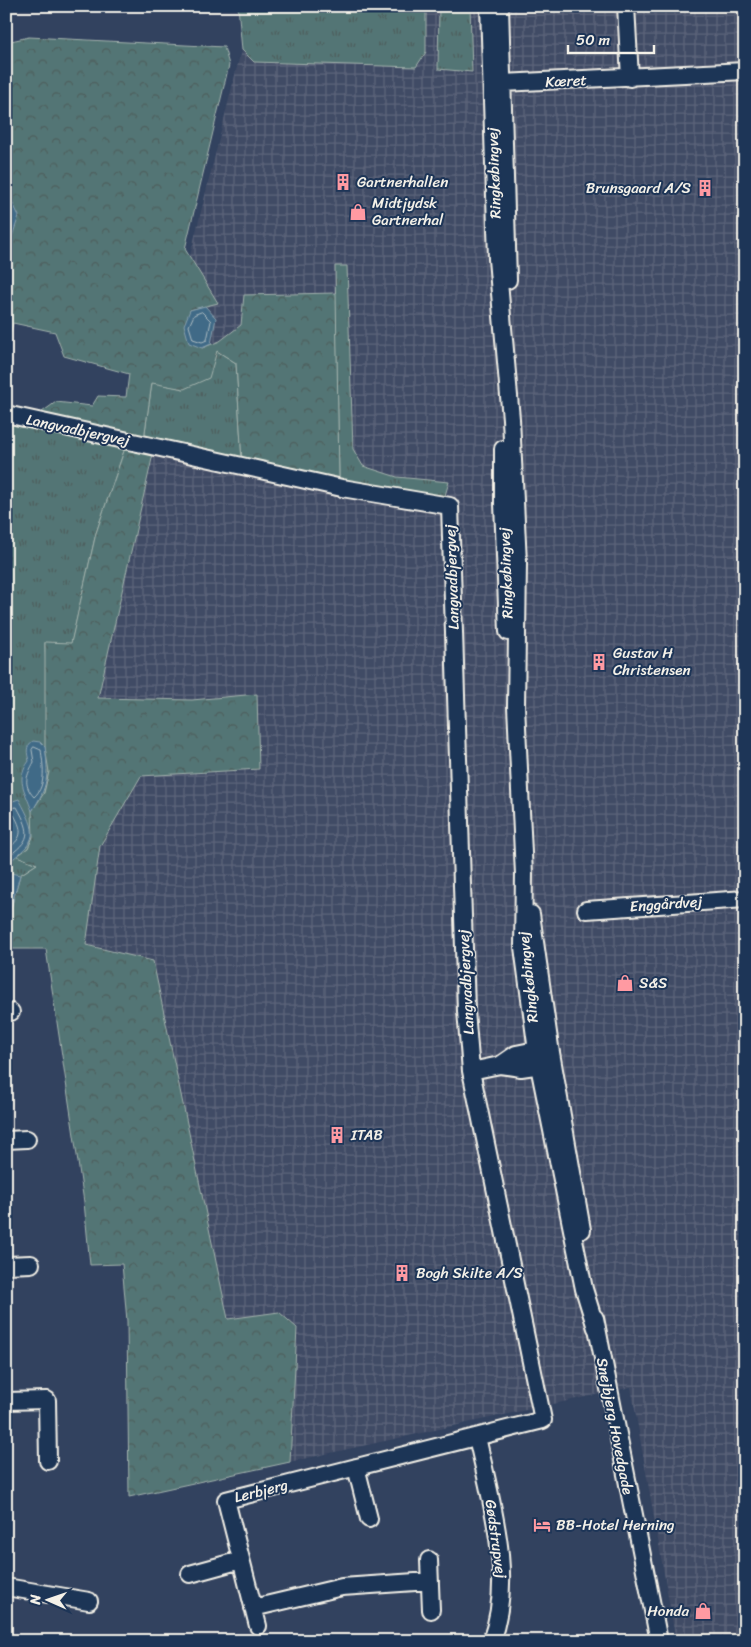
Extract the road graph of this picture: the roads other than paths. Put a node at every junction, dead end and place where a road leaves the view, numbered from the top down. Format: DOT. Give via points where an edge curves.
graph roads {
  1 [pos="489,6"];
  2 [pos="500,6"];
  3 [pos="626,6"];
  4 [pos="745,71"];
  5 [pos="630,78"];
  6 [pos="503,84"];
  7 [pos="505,340"];
  8 [pos="6,414"];
  9 [pos="524,874"];
  10 [pos="745,899"];
  11 [pos="586,910"];
  12 [pos="540,1056"];
  13 [pos="471,1070"];
  14 [pos="26,1139"];
  15 [pos="6,1140"];
  16 [pos="31,1264"];
  17 [pos="6,1265"];
  18 [pos="6,1401"];
  19 [pos="477,1437"];
  20 [pos="48,1461"];
  21 [pos="356,1467"];
  22 [pos="369,1519"];
  23 [pos="242,1560"];
  24 [pos="428,1560"];
  25 [pos="190,1574"];
  26 [pos="430,1581"];
  27 [pos="6,1587"];
  28 [pos="89,1601"];
  29 [pos="253,1608"];
  30 [pos="431,1610"];
  31 [pos="258,1626"];
  32 [pos="491,1641"];
  33 [pos="659,1641"];
  1 -- 7 [label="street, Ringkøbingvej" via="496,259"];
  2 -- 6 [label="street, Ringkøbingvej"];
  3 -- 5 [label="street"];
  4 -- 5 [label="street, Kæret"];
  5 -- 6 [label="street, Kæret"];
  6 -- 7 [label="street, Ringkøbingvej" via="508,273"];
  7 -- 9 [label="street, Ringkøbingvej" via="515,474 518,563 516,706"];
  8 -- 13 [label="street, Langvadbjergvej" via="342,488 450,506 466,1011"];
  9 -- 12 [label="street, Ringkøbingvej" via="536,943"];
  9 -- 12 [label="street, Ringkøbingvej" via="523,947"];
  10 -- 11 [label="street, Enggårdvej"];
  12 -- 13 [label="street" via="516,1054 500,1065"];
  12 -- 33 [label="street, Snejbjerg Hovedgade" via="584,1289 596,1328"];
  13 -- 19 [label="street, Langvadbjergvej" via="544,1420"];
  14 -- 15 [label="street"];
  16 -- 17 [label="street"];
  18 -- 20 [label="street" via="47,1400"];
  19 -- 21 [label="street, Lerbjerg"];
  19 -- 32 [label="street, Gødstrupvej" via="502,1566 502,1598"];
  21 -- 22 [label="street"];
  21 -- 23 [label="street, Lerbjerg" via="226,1500"];
  23 -- 25 [label="street"];
  23 -- 29 [label="street, Lerbjerg"];
  24 -- 26 [label="street"];
  26 -- 29 [label="street" via="342,1587"];
  26 -- 30 [label="street"];
  27 -- 28 [label="street"];
  29 -- 31 [label="street, Lerbjerg"];
}
